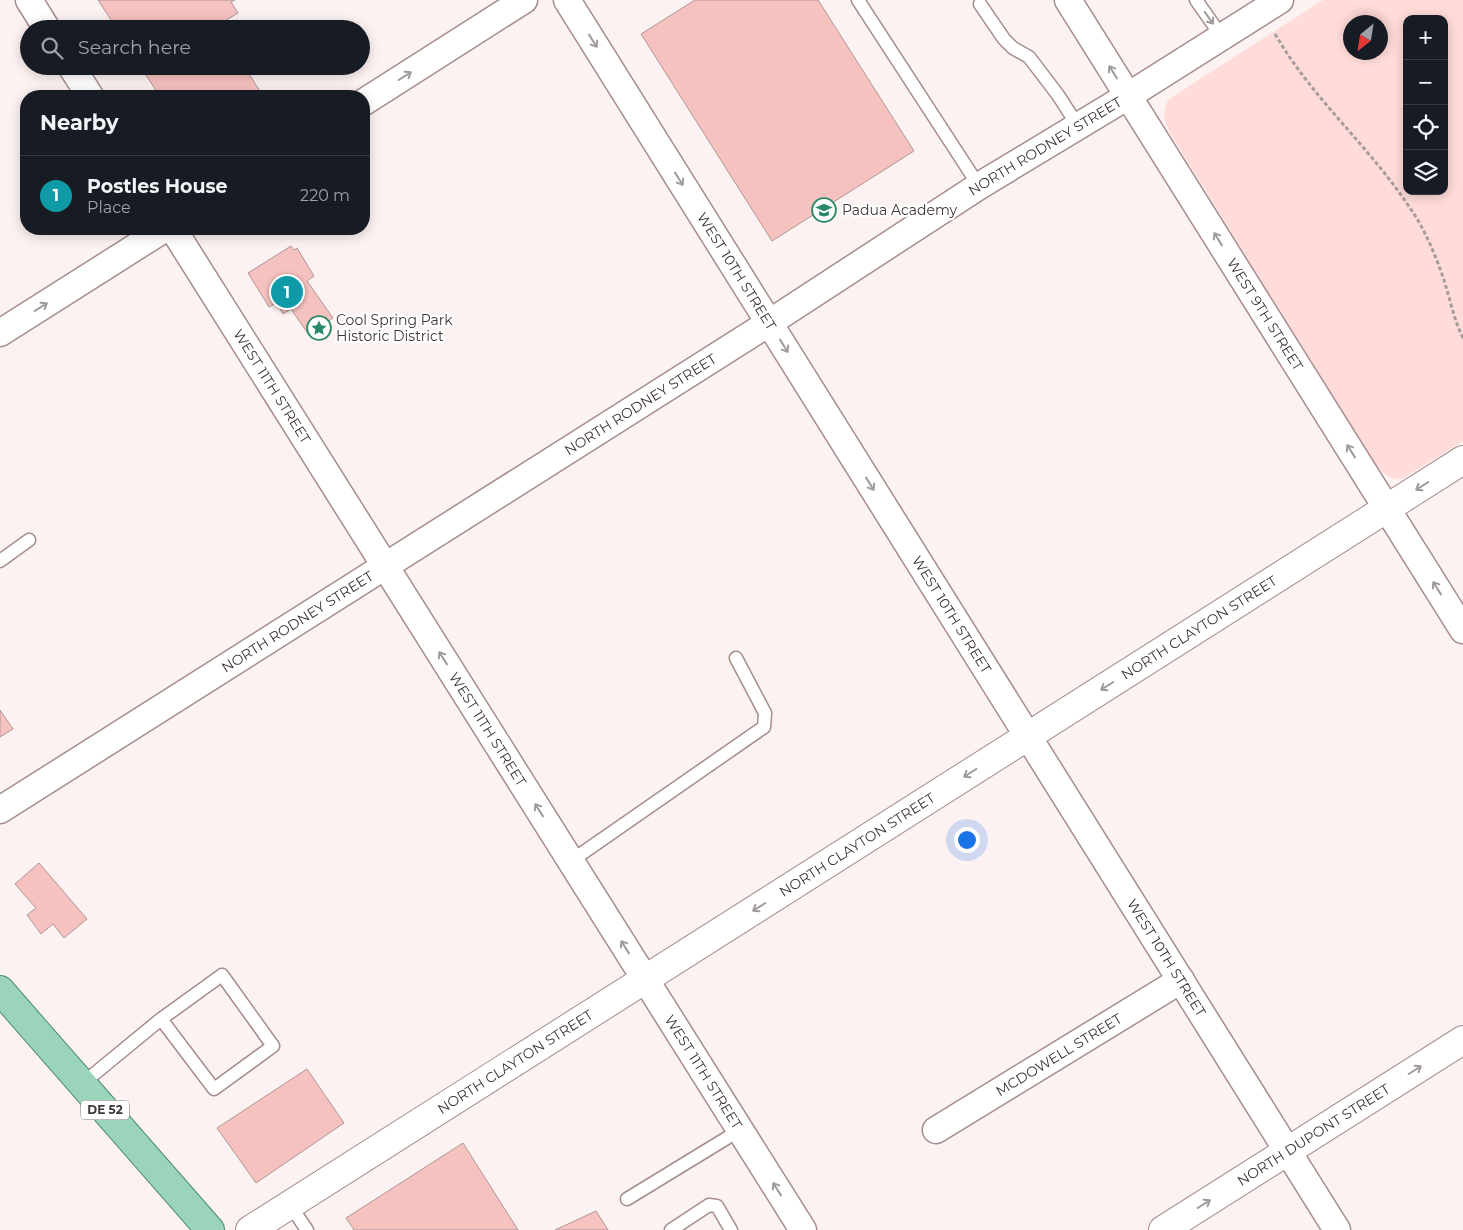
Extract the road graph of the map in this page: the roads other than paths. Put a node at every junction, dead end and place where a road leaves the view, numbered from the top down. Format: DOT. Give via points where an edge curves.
graph roads {
  1 [pos="29,0"];
  2 [pos="524,0"];
  3 [pos="567,0"];
  4 [pos="858,0"];
  5 [pos="1068,0"];
  6 [pos="1196,0"];
  7 [pos="980,4"];
  8 [pos="1271,6"];
  9 [pos="41,20"];
  10 [pos="1222,37"];
  11 [pos="77,75"];
  12 [pos="86,90"];
  13 [pos="1128,96"];
  14 [pos="370,98"];
  15 [pos="1078,126"];
  16 [pos="979,186"];
  17 [pos="155,235"];
  18 [pos="177,235"];
  19 [pos="769,323"];
  20 [pos="0,333"];
  21 [pos="1463,460"];
  22 [pos="1387,509"];
  23 [pos="29,540"];
  24 [pos="0,560"];
  25 [pos="385,566"];
  26 [pos="1463,630"];
  27 [pos="736,658"];
  28 [pos="1028,736"];
  29 [pos="0,810"];
  30 [pos="571,861"];
  31 [pos="645,979"];
  32 [pos="1180,980"];
  33 [pos="0,990"];
  34 [pos="161,1019"];
  35 [pos="1463,1040"];
  36 [pos="82,1084"];
  37 [pos="740,1130"];
  38 [pos="936,1130"];
  39 [pos="1288,1151"];
  40 [pos="627,1200"];
  41 [pos="290,1204"];
  42 [pos="1332,1228"];
  43 [pos="210,1230"];
  44 [pos="250,1230"];
  45 [pos="307,1230"];
  46 [pos="671,1230"];
  47 [pos="731,1230"];
  48 [pos="803,1230"];
  49 [pos="1163,1230"];
  1 -- 9 [label="street"];
  14 -- 2 [label="street, one-way"];
  3 -- 19 [label="street, WEST 10TH STREET, one-way"];
  4 -- 16 [label="lane"];
  13 -- 5 [label="street, WEST 9TH STREET, one-way"];
  6 -- 10 [label="lane, one-way"];
  7 -- 15 [label="lane" via="1004,39 1029,57"];
  8 -- 10 [label="street, NORTH RODNEY STREET"];
  10 -- 13 [label="street, NORTH RODNEY STREET"];
  11 -- 12 [label="street"];
  13 -- 15 [label="street, NORTH RODNEY STREET"];
  22 -- 13 [label="street, WEST 9TH STREET, one-way"];
  15 -- 16 [label="street, NORTH RODNEY STREET"];
  16 -- 19 [label="street, NORTH RODNEY STREET"];
  20 -- 17 [label="street, one-way"];
  18 -- 25 [label="street, WEST 11TH STREET"];
  19 -- 25 [label="street, NORTH RODNEY STREET"];
  19 -- 28 [label="street, WEST 10TH STREET, one-way"];
  21 -- 22 [label="street, NORTH CLAYTON STREET, one-way"];
  26 -- 22 [label="street, WEST 9TH STREET, one-way"];
  22 -- 28 [label="street, NORTH CLAYTON STREET, one-way"];
  23 -- 24 [label="lane"];
  25 -- 29 [label="street, NORTH RODNEY STREET"];
  30 -- 25 [label="street, WEST 11TH STREET, one-way"];
  27 -- 30 [label="lane" via="765,713 764,727"];
  28 -- 31 [label="street, NORTH CLAYTON STREET, one-way"];
  28 -- 32 [label="street, WEST 10TH STREET"];
  31 -- 30 [label="street, WEST 11TH STREET, one-way"];
  31 -- 37 [label="street, WEST 11TH STREET"];
  31 -- 41 [label="street, NORTH CLAYTON STREET"];
  32 -- 38 [label="street, MCDOWELL STREET"];
  32 -- 39 [label="street, WEST 10TH STREET"];
  33 -- 36 [label="main road, DE 52"];
  34 -- 34 [label="lane" via="222,975 273,1046 214,1088"];
  34 -- 36 [label="lane"];
  39 -- 35 [label="street, NORTH DUPONT STREET, one-way"];
  36 -- 43 [label="main road, DE 52"];
  37 -- 40 [label="lane"];
  48 -- 37 [label="street, WEST 11TH STREET, one-way"];
  39 -- 42 [label="street, WEST 10TH STREET"];
  49 -- 39 [label="street, NORTH DUPONT STREET, one-way"];
  41 -- 44 [label="street, NORTH CLAYTON STREET"];
  41 -- 45 [label="lane"];
  46 -- 47 [label="lane" via="709,1205 716,1206"];
}
